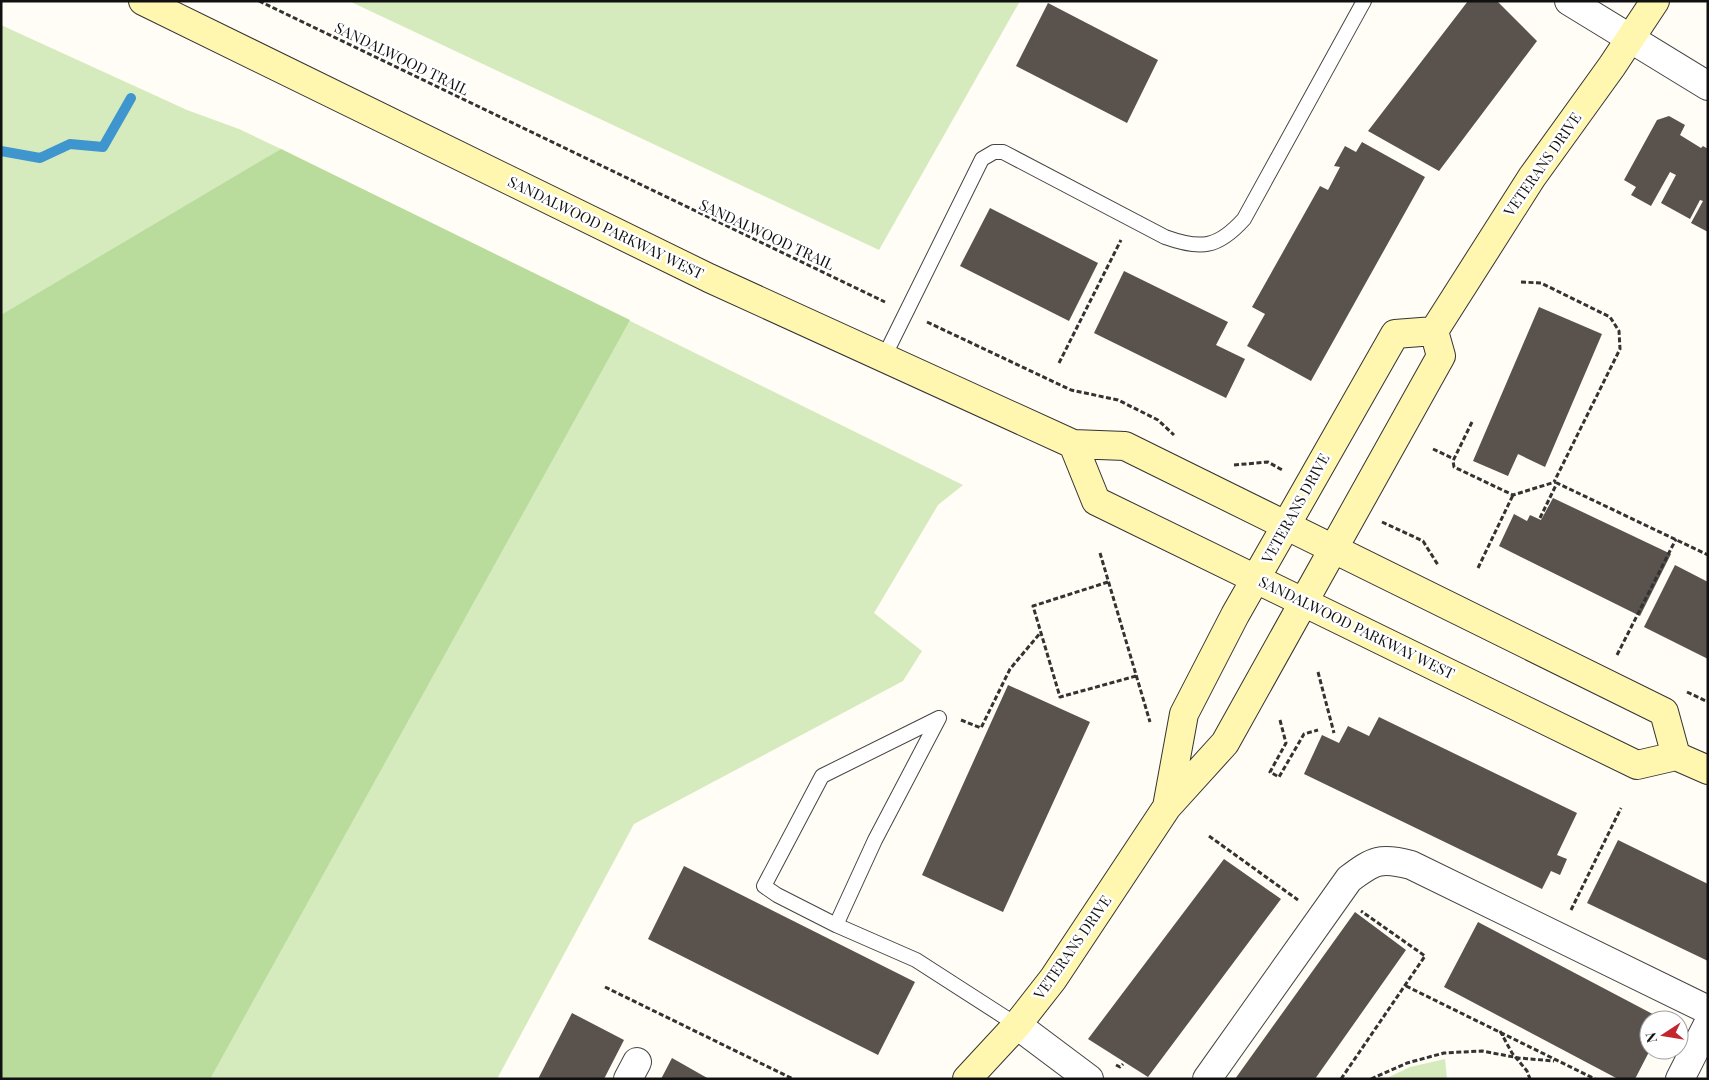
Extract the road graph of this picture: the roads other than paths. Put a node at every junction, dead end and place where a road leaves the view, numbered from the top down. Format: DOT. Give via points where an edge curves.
graph roads {
  1 [pos="143,1"];
  2 [pos="1364,1"];
  3 [pos="1569,1"];
  4 [pos="1655,1"];
  5 [pos="1629,39"];
  6 [pos="1708,86"];
  7 [pos="1434,331"];
  8 [pos="884,357"];
  9 [pos="1073,444"];
  10 [pos="1286,525"];
  11 [pos="1333,549"];
  12 [pos="1256,578"];
  13 [pos="1304,601"];
  14 [pos="1676,756"];
  15 [pos="1708,770"];
  16 [pos="1167,807"];
  17 [pos="836,925"];
  18 [pos="1708,1010"];
  19 [pos="1017,1024"];
  20 [pos="1708,1024"];
  21 [pos="967,1079"];
  22 [pos="1090,1079"];
  23 [pos="1207,1079"];
  24 [pos="1680,1079"];
  1 -- 8 [label="main road, SANDALWOOD PARKWAY WEST" via="709,278"];
  2 -- 8 [label="lane" via="1244,219 1224,238 1199,246 1165,237 1003,152 994,152 982,159"];
  3 -- 5 [label="street"];
  4 -- 5 [label="main road, VETERANS DRIVE"];
  5 -- 6 [label="street"];
  5 -- 7 [label="main road, VETERANS DRIVE" via="1532,177"];
  7 -- 10 [label="main road, VETERANS DRIVE" via="1395,334"];
  7 -- 11 [label="main road, VETERANS DRIVE" via="1441,356"];
  8 -- 9 [label="main road, SANDALWOOD PARKWAY WEST"];
  9 -- 10 [label="main road, SANDALWOOD PARKWAY WEST" via="1125,446"];
  9 -- 12 [label="main road, SANDALWOOD PARKWAY WEST" via="1096,501"];
  10 -- 11 [label="main road, SANDALWOOD PARKWAY WEST"];
  10 -- 12 [label="main road, VETERANS DRIVE"];
  11 -- 13 [label="main road, VETERANS DRIVE"];
  11 -- 14 [label="main road, SANDALWOOD PARKWAY WEST" via="1664,712"];
  12 -- 13 [label="main road, SANDALWOOD PARKWAY WEST"];
  12 -- 16 [label="main road, VETERANS DRIVE" via="1184,714"];
  13 -- 14 [label="main road, SANDALWOOD PARKWAY WEST" via="1637,765"];
  13 -- 16 [label="main road, VETERANS DRIVE" via="1225,743"];
  14 -- 15 [label="main road"];
  16 -- 19 [label="main road, VETERANS DRIVE" via="1053,979"];
  17 -- 17 [label="lane" via="875,840 939,718 822,776 764,886"];
  17 -- 19 [label="lane" via="916,960"];
  18 -- 23 [label="street" via="1411,865 1388,859 1367,866 1349,879"];
  19 -- 21 [label="main road, VETERANS DRIVE"];
  19 -- 22 [label="street"];
  20 -- 24 [label="street"];
}
